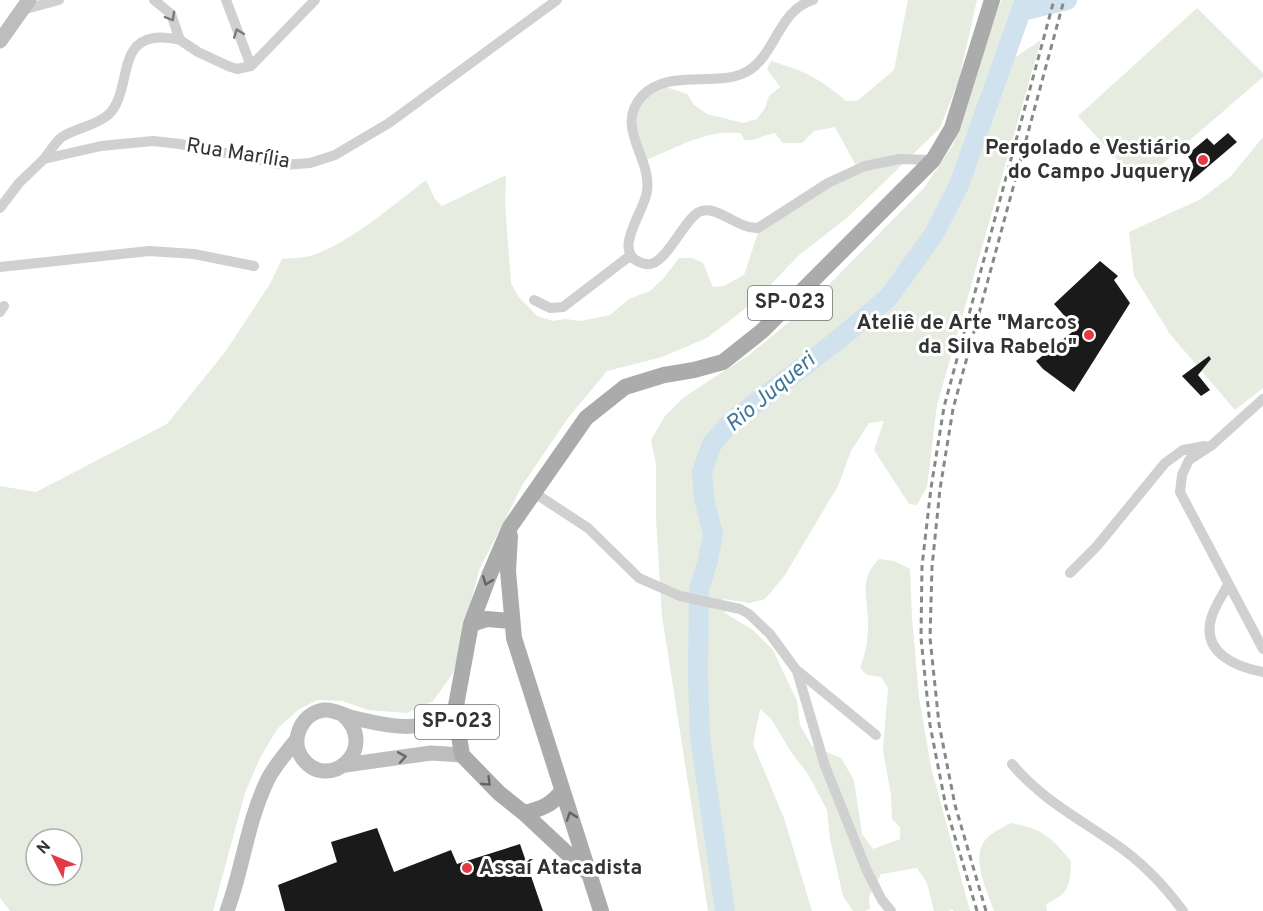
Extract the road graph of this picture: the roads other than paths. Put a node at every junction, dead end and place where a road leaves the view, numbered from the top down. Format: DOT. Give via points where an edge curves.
graph roads {
  1 [pos="59,0"];
  2 [pos="154,0"];
  3 [pos="226,0"];
  4 [pos="315,0"];
  5 [pos="556,0"];
  6 [pos="813,0"];
  7 [pos="992,0"];
  8 [pos="25,5"];
  9 [pos="180,40"];
  10 [pos="0,41"];
  11 [pos="251,66"];
  12 [pos="44,159"];
  13 [pos="933,160"];
  14 [pos="0,208"];
  15 [pos="631,255"];
  16 [pos="254,266"];
  17 [pos="0,267"];
  18 [pos="534,300"];
  19 [pos="1263,399"];
  20 [pos="1212,445"];
  21 [pos="533,492"];
  22 [pos="510,527"];
  23 [pos="1070,573"];
  24 [pos="1228,585"];
  25 [pos="511,621"];
  26 [pos="471,624"];
  27 [pos="1263,649"];
  28 [pos="797,671"];
  29 [pos="1263,672"];
  30 [pos="455,711"];
  31 [pos="343,715"];
  32 [pos="876,735"];
  33 [pos="297,739"];
  34 [pos="462,755"];
  35 [pos="1012,764"];
  36 [pos="345,765"];
  37 [pos="562,791"];
  38 [pos="524,813"];
  39 [pos="587,872"];
  40 [pos="227,911"];
  41 [pos="601,911"];
  42 [pos="891,911"];
  43 [pos="1183,911"];
  1 -- 8 [label="street"];
  2 -- 9 [label="street, one-way" via="171,14"];
  11 -- 3 [label="street, one-way"];
  4 -- 11 [label="street"];
  5 -- 12 [label="street, Rua Marília" via="389,123 335,155 310,163 284,165 153,141 91,148"];
  6 -- 15 [label="street" via="794,10 754,67 730,77 666,83 653,88 636,105 632,131 648,189 628,238"];
  7 -- 13 [label="main road, SP-023" via="958,111"];
  8 -- 10 [label="main road"];
  9 -- 11 [label="street" via="228,66"];
  9 -- 12 [label="street" via="150,39 136,48 110,113 63,136"];
  12 -- 14 [label="street"];
  13 -- 15 [label="street" via="900,159 865,166 821,187 758,228 708,210 700,211 659,260 646,264"];
  13 -- 21 [label="main road, SP-023" via="744,347 723,362 625,387 586,418"];
  15 -- 18 [label="street" via="563,307 550,308"];
  16 -- 17 [label="street" via="194,254 149,252"];
  19 -- 20 [label="street"];
  20 -- 23 [label="street" via="1183,450 1165,463"];
  20 -- 24 [label="street" via="1189,460 1180,492"];
  21 -- 22 [label="main road, SP-023"];
  21 -- 28 [label="street" via="588,528 639,578 680,596 749,614 770,634"];
  22 -- 25 [label="main road, SP-023"];
  22 -- 26 [label="main road, SP-023, one-way"];
  24 -- 27 [label="street"];
  24 -- 29 [label="street" via="1211,619 1210,642 1238,666"];
  25 -- 26 [label="main road" via="488,619"];
  25 -- 37 [label="main road, SP-023"];
  26 -- 30 [label="main road, SP-023"];
  28 -- 32 [label="street"];
  28 -- 42 [label="street" via="825,766 867,870"];
  30 -- 31 [label="main road" via="443,720 409,728"];
  30 -- 34 [label="main road, SP-023"];
  31 -- 33 [label="main road" via="323,710 313,713 299,729"];
  31 -- 36 [label="main road" via="351,722 357,740 356,750"];
  33 -- 36 [label="main road" via="302,758 309,765 327,771"];
  33 -- 40 [label="main road" via="267,780 248,830"];
  36 -- 34 [label="main road, one-way" via="431,753"];
  34 -- 38 [label="main road, SP-023, one-way"];
  35 -- 43 [label="street" via="1041,794 1149,871"];
  37 -- 38 [label="main road" via="549,805"];
  39 -- 37 [label="main road, SP-023, one-way"];
  38 -- 39 [label="main road, SP-023"];
  39 -- 41 [label="main road, SP-023"];
}
